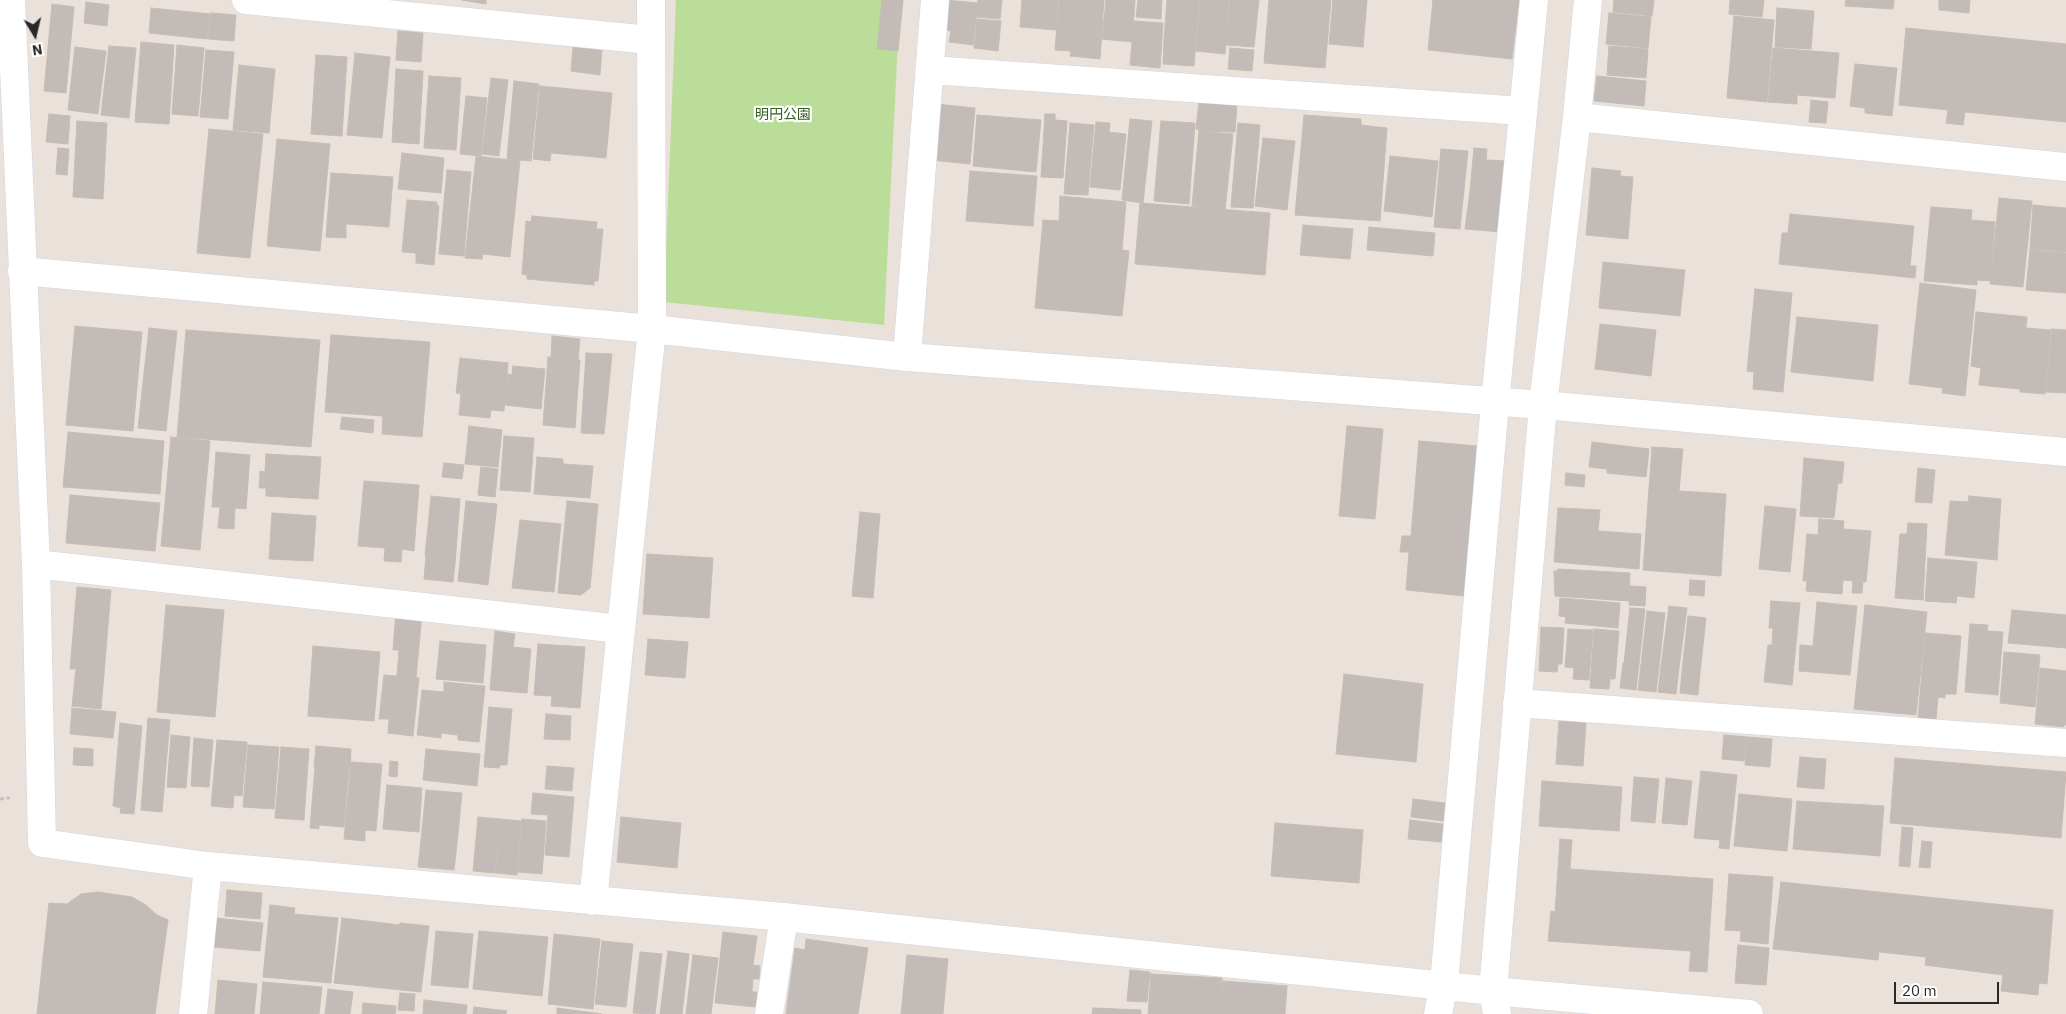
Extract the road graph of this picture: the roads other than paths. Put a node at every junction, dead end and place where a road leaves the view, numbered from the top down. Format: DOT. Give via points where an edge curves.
graph roads {
  1 [pos="11,0"];
  2 [pos="246,0"];
  3 [pos="651,0"];
  4 [pos="935,0"];
  5 [pos="1534,0"];
  6 [pos="1588,0"];
  7 [pos="650,40"];
  8 [pos="930,70"];
  9 [pos="1523,111"];
  10 [pos="1577,117"];
  11 [pos="2066,167"];
  12 [pos="22,271"];
  13 [pos="652,329"];
  14 [pos="907,358"];
  15 [pos="1495,402"];
  16 [pos="1543,405"];
  17 [pos="2066,452"];
  18 [pos="36,564"];
  19 [pos="620,629"];
  20 [pos="1516,703"];
  21 [pos="2066,744"];
  22 [pos="208,866"];
  23 [pos="593,901"];
  24 [pos="784,917"];
  25 [pos="1444,984"];
  26 [pos="1495,1002"];
  27 [pos="193,1014"];
  28 [pos="769,1014"];
  29 [pos="1438,1014"];
  30 [pos="1749,1014"];
  1 -- 12 [label="street"];
  2 -- 7 [label="street"];
  3 -- 7 [label="street"];
  4 -- 8 [label="street"];
  5 -- 9 [label="street"];
  6 -- 10 [label="street"];
  7 -- 13 [label="street"];
  8 -- 9 [label="street"];
  8 -- 14 [label="street"];
  9 -- 15 [label="street"];
  10 -- 11 [label="street"];
  10 -- 16 [label="street"];
  12 -- 13 [label="street"];
  12 -- 18 [label="street"];
  13 -- 14 [label="street"];
  13 -- 19 [label="street"];
  14 -- 15 [label="street"];
  15 -- 16 [label="street"];
  15 -- 25 [label="street"];
  16 -- 17 [label="street"];
  16 -- 20 [label="street"];
  18 -- 19 [label="street"];
  18 -- 22 [label="street" via="42,843"];
  19 -- 23 [label="street"];
  20 -- 21 [label="street"];
  20 -- 26 [label="street"];
  22 -- 23 [label="street"];
  22 -- 27 [label="street"];
  23 -- 24 [label="street"];
  24 -- 25 [label="street"];
  24 -- 28 [label="street"];
  25 -- 26 [label="street"];
  25 -- 29 [label="street"];
  26 -- 30 [label="street"];
}
